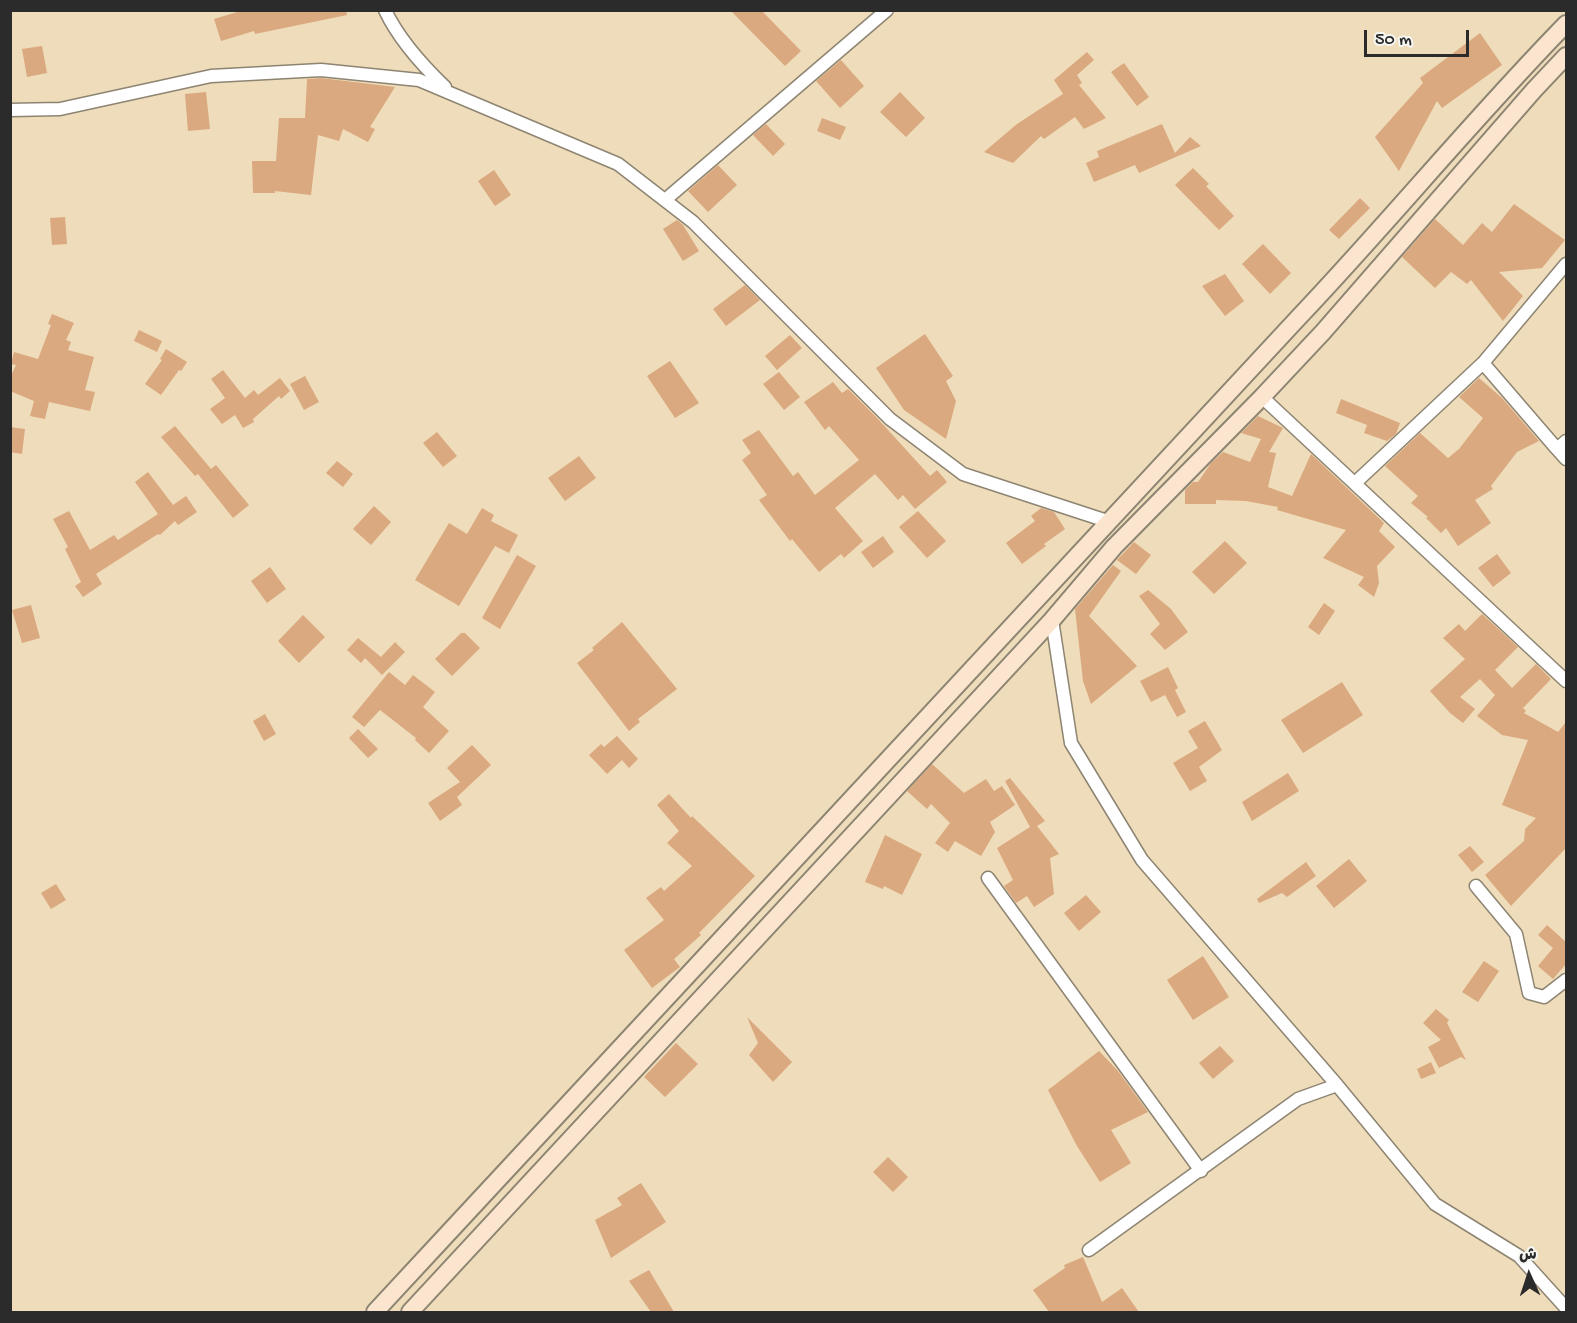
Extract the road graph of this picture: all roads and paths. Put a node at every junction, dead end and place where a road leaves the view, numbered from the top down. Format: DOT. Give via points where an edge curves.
graph roads {
  1 [pos="385,10"];
  2 [pos="887,10"];
  3 [pos="1566,24"];
  4 [pos="1566,56"];
  5 [pos="1516,76"];
  6 [pos="1534,90"];
  7 [pos="450,93"];
  8 [pos="10,111"];
  9 [pos="665,200"];
  10 [pos="1566,264"];
  11 [pos="1304,312"];
  12 [pos="1323,332"];
  13 [pos="1483,363"];
  14 [pos="1262,397"];
  15 [pos="1562,445"];
  16 [pos="1566,459"];
  17 [pos="1355,483"];
  18 [pos="1107,521"];
  19 [pos="1052,620"];
  20 [pos="1002,635"];
  21 [pos="1023,651"];
  22 [pos="1566,681"];
  23 [pos="988,878"];
  24 [pos="1476,886"];
  25 [pos="1566,980"];
  26 [pos="1337,1085"];
  27 [pos="1201,1171"];
  28 [pos="1089,1250"];
  29 [pos="1566,1308"];
  30 [pos="375,1312"];
  31 [pos="410,1312"];
  1 -- 7 [label="street" via="420,63"];
  2 -- 9 [label="street"];
  3 -- 5 [label="main road"];
  4 -- 6 [label="main road"];
  5 -- 6 [label="main road"];
  5 -- 11 [label="main road"];
  6 -- 12 [label="main road"];
  7 -- 8 [label="street" via="420,80 321,70 211,76 60,108"];
  7 -- 9 [label="street" via="618,164"];
  9 -- 18 [label="street" via="693,222 890,419 963,474"];
  10 -- 13 [label="street"];
  11 -- 12 [label="main road"];
  11 -- 18 [label="main road"];
  12 -- 14 [label="main road"];
  13 -- 15 [label="street"];
  13 -- 17 [label="street"];
  14 -- 17 [label="street"];
  14 -- 19 [label="main road" via="1114,547"];
  15 -- 16 [label="street"];
  17 -- 22 [label="street"];
  18 -- 20 [label="main road"];
  19 -- 21 [label="main road"];
  19 -- 26 [label="street" via="1071,743 1142,860"];
  20 -- 21 [label="main road"];
  20 -- 30 [label="main road"];
  21 -- 31 [label="main road"];
  23 -- 27 [label="street"];
  24 -- 25 [label="street" via="1516,934 1529,993 1544,997"];
  26 -- 27 [label="street" via="1298,1099"];
  26 -- 29 [label="street" via="1435,1204 1519,1256"];
  27 -- 28 [label="street"];
}
